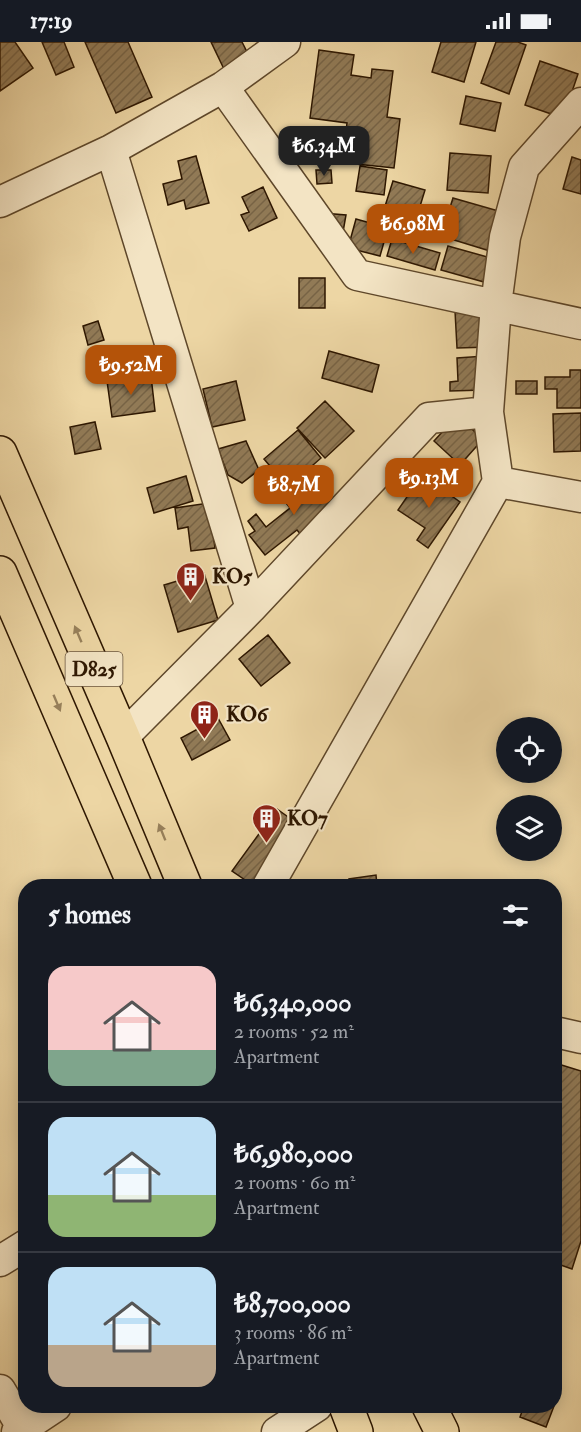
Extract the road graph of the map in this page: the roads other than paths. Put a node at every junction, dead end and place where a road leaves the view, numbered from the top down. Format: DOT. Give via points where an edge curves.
graph roads {
  1 [pos="285,42"];
  2 [pos="223,87"];
  3 [pos="581,104"];
  4 [pos="111,150"];
  5 [pos="0,202"];
  6 [pos="496,305"];
  7 [pos="581,324"];
  8 [pos="488,412"];
  9 [pos="0,453"];
  10 [pos="498,482"];
  11 [pos="581,497"];
  12 [pos="0,573"];
  13 [pos="251,608"];
  14 [pos="123,737"];
  15 [pos="132,879"];
  16 [pos="182,879"];
  17 [pos="272,879"];
  18 [pos="562,1034"];
  19 [pos="581,1038"];
  20 [pos="18,1250"];
  21 [pos="0,1261"];
  22 [pos="0,1390"];
  23 [pos="46,1413"];
  24 [pos="302,1413"];
  25 [pos="349,1413"];
  26 [pos="432,1413"];
  27 [pos="21,1431"];
  28 [pos="277,1432"];
  29 [pos="356,1432"];
  30 [pos="442,1432"];
  1 -- 2 [label="street"];
  2 -- 4 [label="street"];
  2 -- 6 [label="street" via="357,275"];
  3 -- 6 [label="street" via="524,167 505,237"];
  4 -- 5 [label="street"];
  4 -- 13 [label="street"];
  6 -- 7 [label="street"];
  6 -- 8 [label="street"];
  8 -- 10 [label="street"];
  8 -- 13 [label="street" via="429,418"];
  14 -- 9 [label="highway, D825, one-way"];
  10 -- 11 [label="street"];
  10 -- 17 [label="street"];
  12 -- 15 [label="highway, D825, one-way"];
  13 -- 14 [label="street"];
  16 -- 14 [label="highway, D825, one-way"];
  18 -- 19 [label="street"];
  20 -- 21 [label="street"];
  22 -- 27 [label="street"];
  23 -- 27 [label="street"];
  24 -- 28 [label="street"];
  25 -- 29 [label="highway"];
  26 -- 30 [label="highway"];
}
